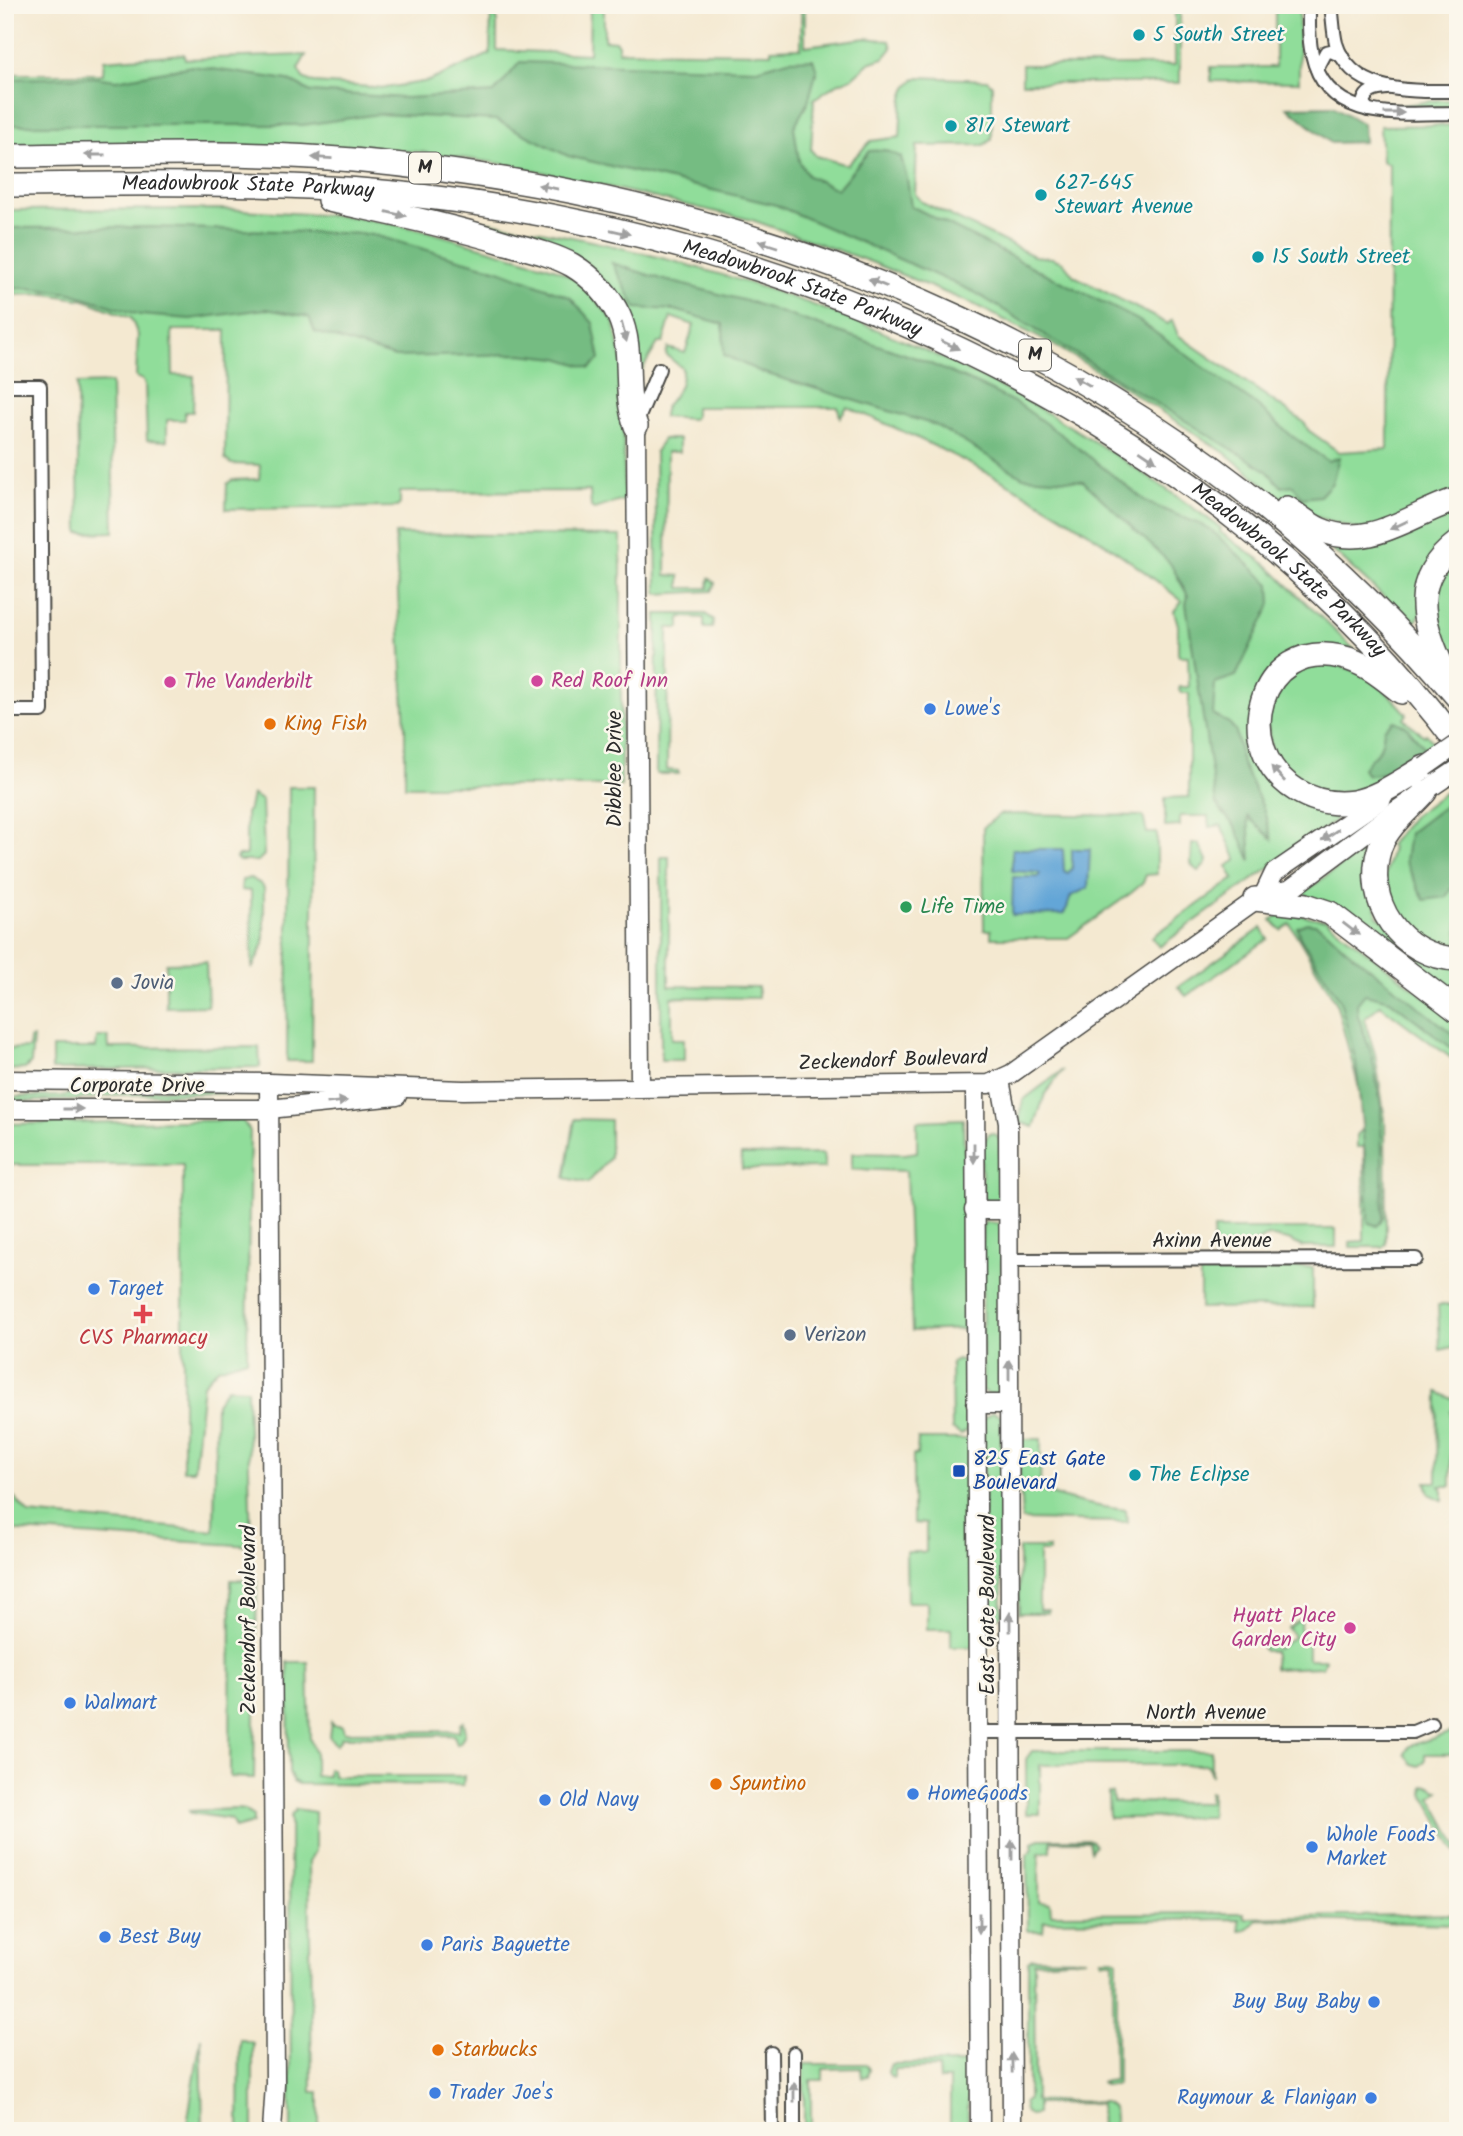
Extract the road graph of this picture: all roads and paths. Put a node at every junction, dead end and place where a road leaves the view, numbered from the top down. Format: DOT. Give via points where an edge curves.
graph roads {
  1 [pos="1309,5"];
  2 [pos="1331,5"];
  3 [pos="1342,56"];
  4 [pos="1317,69"];
  5 [pos="1387,88"];
  6 [pos="1458,91"];
  7 [pos="1368,110"];
  8 [pos="1458,113"];
  9 [pos="5,156"];
  10 [pos="257,184"];
  11 [pos="5,185"];
  12 [pos="659,369"];
  13 [pos="5,386"];
  14 [pos="636,426"];
  15 [pos="1222,472"];
  16 [pos="1458,499"];
  17 [pos="1458,542"];
  18 [pos="1457,696"];
  19 [pos="5,711"];
  20 [pos="1455,740"];
  21 [pos="1458,769"];
  22 [pos="1429,781"];
  23 [pos="1260,897"];
  24 [pos="1458,959"];
  25 [pos="1458,1010"];
  26 [pos="5,1080"];
  27 [pos="1000,1080"];
  28 [pos="269,1083"];
  29 [pos="975,1085"];
  30 [pos="640,1088"];
  31 [pos="463,1090"];
  32 [pos="5,1108"];
  33 [pos="269,1109"];
  34 [pos="974,1210"];
  35 [pos="1008,1210"];
  36 [pos="1416,1259"];
  37 [pos="1009,1260"];
  38 [pos="976,1404"];
  39 [pos="1009,1404"];
  40 [pos="1432,1724"];
  41 [pos="978,1732"];
  42 [pos="1011,1732"];
  43 [pos="771,2053"];
  44 [pos="794,2053"];
  45 [pos="272,2131"];
  46 [pos="772,2131"];
  47 [pos="794,2131"];
  48 [pos="980,2131"];
  49 [pos="1012,2131"];
  1 -- 4 [label="street"];
  2 -- 3 [label="street"];
  3 -- 4 [label="street" via="1326,52"];
  3 -- 5 [label="street" via="1362,77"];
  4 -- 7 [label="street" via="1333,95"];
  5 -- 6 [label="street"];
  5 -- 7 [label="street" via="1366,96 1363,103"];
  7 -- 8 [label="street, one-way"];
  15 -- 9 [label="highway, Meadowbrook State Parkway / M, one-way" via="1100,391 970,323 833,266 691,221 547,187 361,161 224,155"];
  10 -- 11 [label="highway, Meadowbrook State Parkway / M"];
  10 -- 14 [label="highway, one-way" via="453,228 573,266 603,291 622,323 628,346 628,401"];
  10 -- 20 [label="highway, Meadowbrook State Parkway / M, one-way" via="433,198 621,232 780,278 944,342 1099,424 1210,501 1338,610"];
  12 -- 14 [label="street, Dibblee Drive"];
  13 -- 19 [label="street" via="40,386 42,711"];
  14 -- 30 [label="street, Dibblee Drive"];
  16 -- 15 [label="highway, one-way" via="1385,531 1345,536 1314,526"];
  15 -- 18 [label="highway, Meadowbrook State Parkway / M" via="1328,561"];
  17 -- 18 [label="highway" via="1434,568 1423,608 1427,634"];
  20 -- 22 [label="street, Zeckendorf Boulevard, bridge"];
  22 -- 20 [label="highway, one-way" via="1360,801 1338,803 1306,796 1281,778 1262,750 1258,727 1265,693 1295,662 1319,655 1343,657 1380,676"];
  21 -- 22 [label="street, Zeckendorf Boulevard"];
  22 -- 23 [label="street, Zeckendorf Boulevard" via="1289,890"];
  22 -- 23 [label="street, Zeckendorf Boulevard, one-way" via="1374,804 1274,873"];
  22 -- 24 [label="highway" via="1383,840 1377,890 1386,916 1400,935 1432,955"];
  23 -- 25 [label="highway, one-way" via="1331,914"];
  23 -- 27 [label="street, Zeckendorf Boulevard"];
  26 -- 28 [label="street, Corporate Drive"];
  27 -- 29 [label="street, Zeckendorf Boulevard"];
  27 -- 35 [label="street, East Gate Boulevard" via="1008,1114"];
  28 -- 31 [label="street, Zeckendorf Boulevard"];
  28 -- 33 [label="street, Zeckendorf Boulevard"];
  29 -- 30 [label="street, Zeckendorf Boulevard"];
  29 -- 34 [label="street, East Gate Boulevard, one-way"];
  30 -- 31 [label="street, Zeckendorf Boulevard"];
  33 -- 31 [label="street, Zeckendorf Boulevard, one-way"];
  32 -- 33 [label="street, Corporate Drive, one-way"];
  33 -- 45 [label="street, Zeckendorf Boulevard"];
  34 -- 35 [label="street"];
  34 -- 38 [label="street, East Gate Boulevard"];
  35 -- 37 [label="street, East Gate Boulevard"];
  36 -- 37 [label="street, Axinn Avenue"];
  39 -- 37 [label="street, East Gate Boulevard, one-way"];
  38 -- 39 [label="street"];
  38 -- 41 [label="street, East Gate Boulevard"];
  42 -- 39 [label="street, East Gate Boulevard, one-way"];
  40 -- 42 [label="street, North Avenue" via="1413,1732"];
  41 -- 42 [label="street, North Avenue"];
  41 -- 48 [label="street, East Gate Boulevard, one-way"];
  49 -- 42 [label="street, East Gate Boulevard, one-way"];
  43 -- 46 [label="street"];
  47 -- 44 [label="street, one-way"];
}
